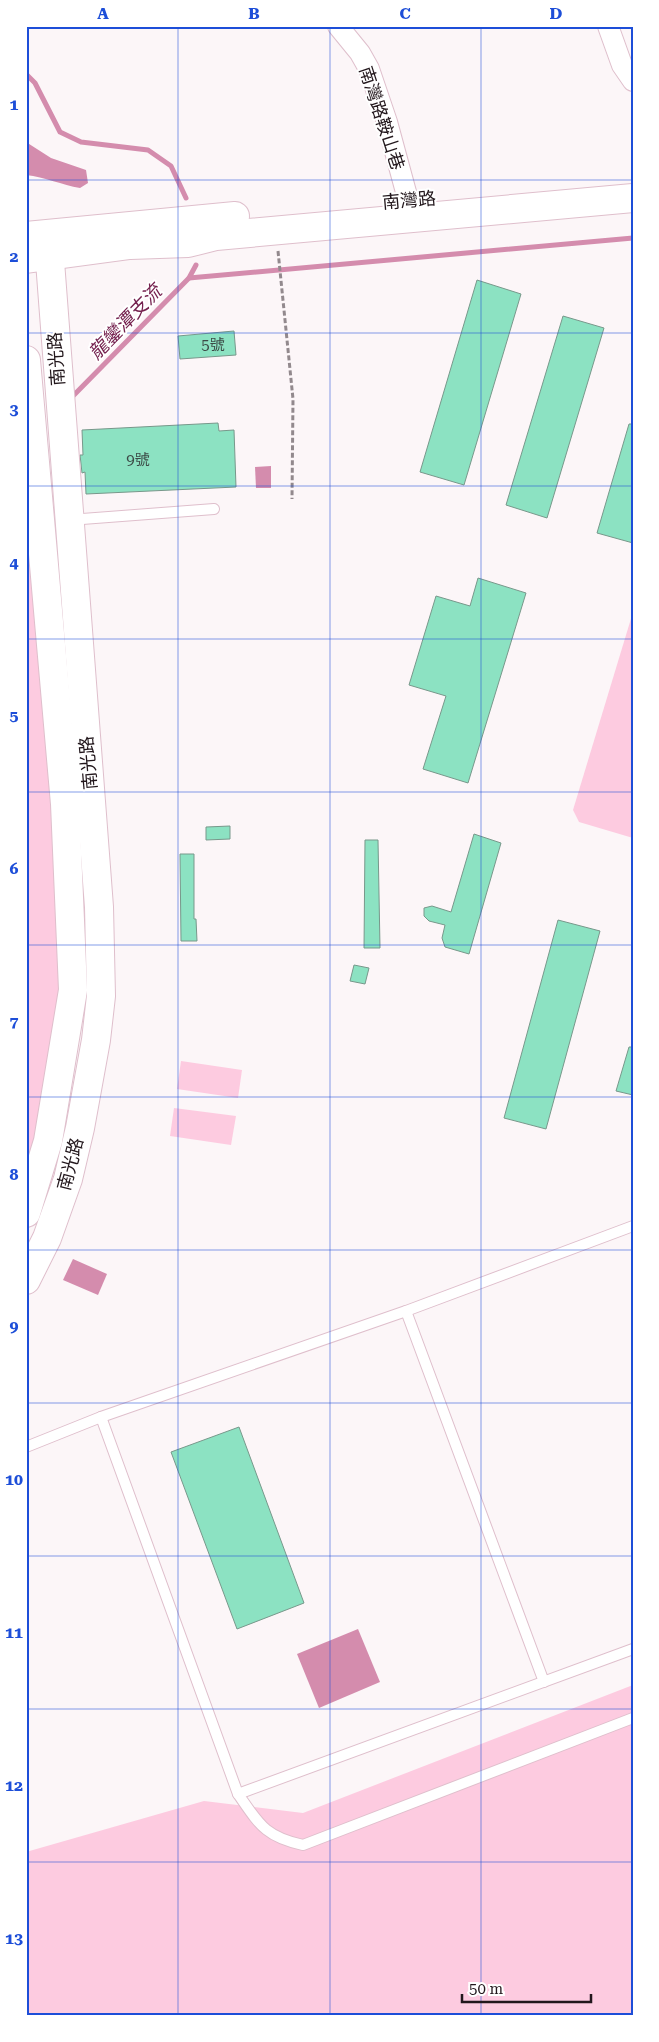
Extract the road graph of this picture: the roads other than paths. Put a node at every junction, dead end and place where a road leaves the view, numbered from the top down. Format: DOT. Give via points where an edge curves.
graph roads {
  1 [pos="338,26"];
  2 [pos="608,26"];
  3 [pos="633,81"];
  4 [pos="633,180"];
  5 [pos="633,198"];
  6 [pos="410,209"];
  7 [pos="186,233"];
  8 [pos="38,247"];
  9 [pos="26,360"];
  10 [pos="214,509"];
  11 [pos="68,520"];
  12 [pos="26,1213"];
  13 [pos="633,1226"];
  14 [pos="26,1280"];
  15 [pos="406,1311"];
  16 [pos="101,1417"];
  17 [pos="26,1447"];
  18 [pos="633,1650"];
  19 [pos="544,1682"];
  20 [pos="633,1718"];
  21 [pos="238,1794"];
  1 -- 6 [label="street, 南灣路鞍山巷" via="369,69"];
  2 -- 3 [label="street" via="622,65"];
  4 -- 6 [label="street, 南灣路"];
  5 -- 6 [label="street, 南灣路"];
  6 -- 7 [label="street, 南灣路"];
  6 -- 7 [label="street, 南灣路" via="276,230 216,236"];
  7 -- 8 [label="street" via="128,235"];
  8 -- 11 [label="street, 南光路"];
  9 -- 12 [label="street, 南光路" via="65,804 73,990 48,1141"];
  10 -- 11 [label="lane"];
  11 -- 14 [label="street, 南光路" via="99,907 101,996 96,1040 68,1180 47,1238"];
  13 -- 15 [label="lane"];
  15 -- 16 [label="lane"];
  15 -- 19 [label="lane"];
  16 -- 17 [label="lane"];
  16 -- 21 [label="lane"];
  18 -- 19 [label="lane"];
  19 -- 21 [label="lane"];
  20 -- 21 [label="lane" via="303,1845 282,1841 260,1825"];
}
